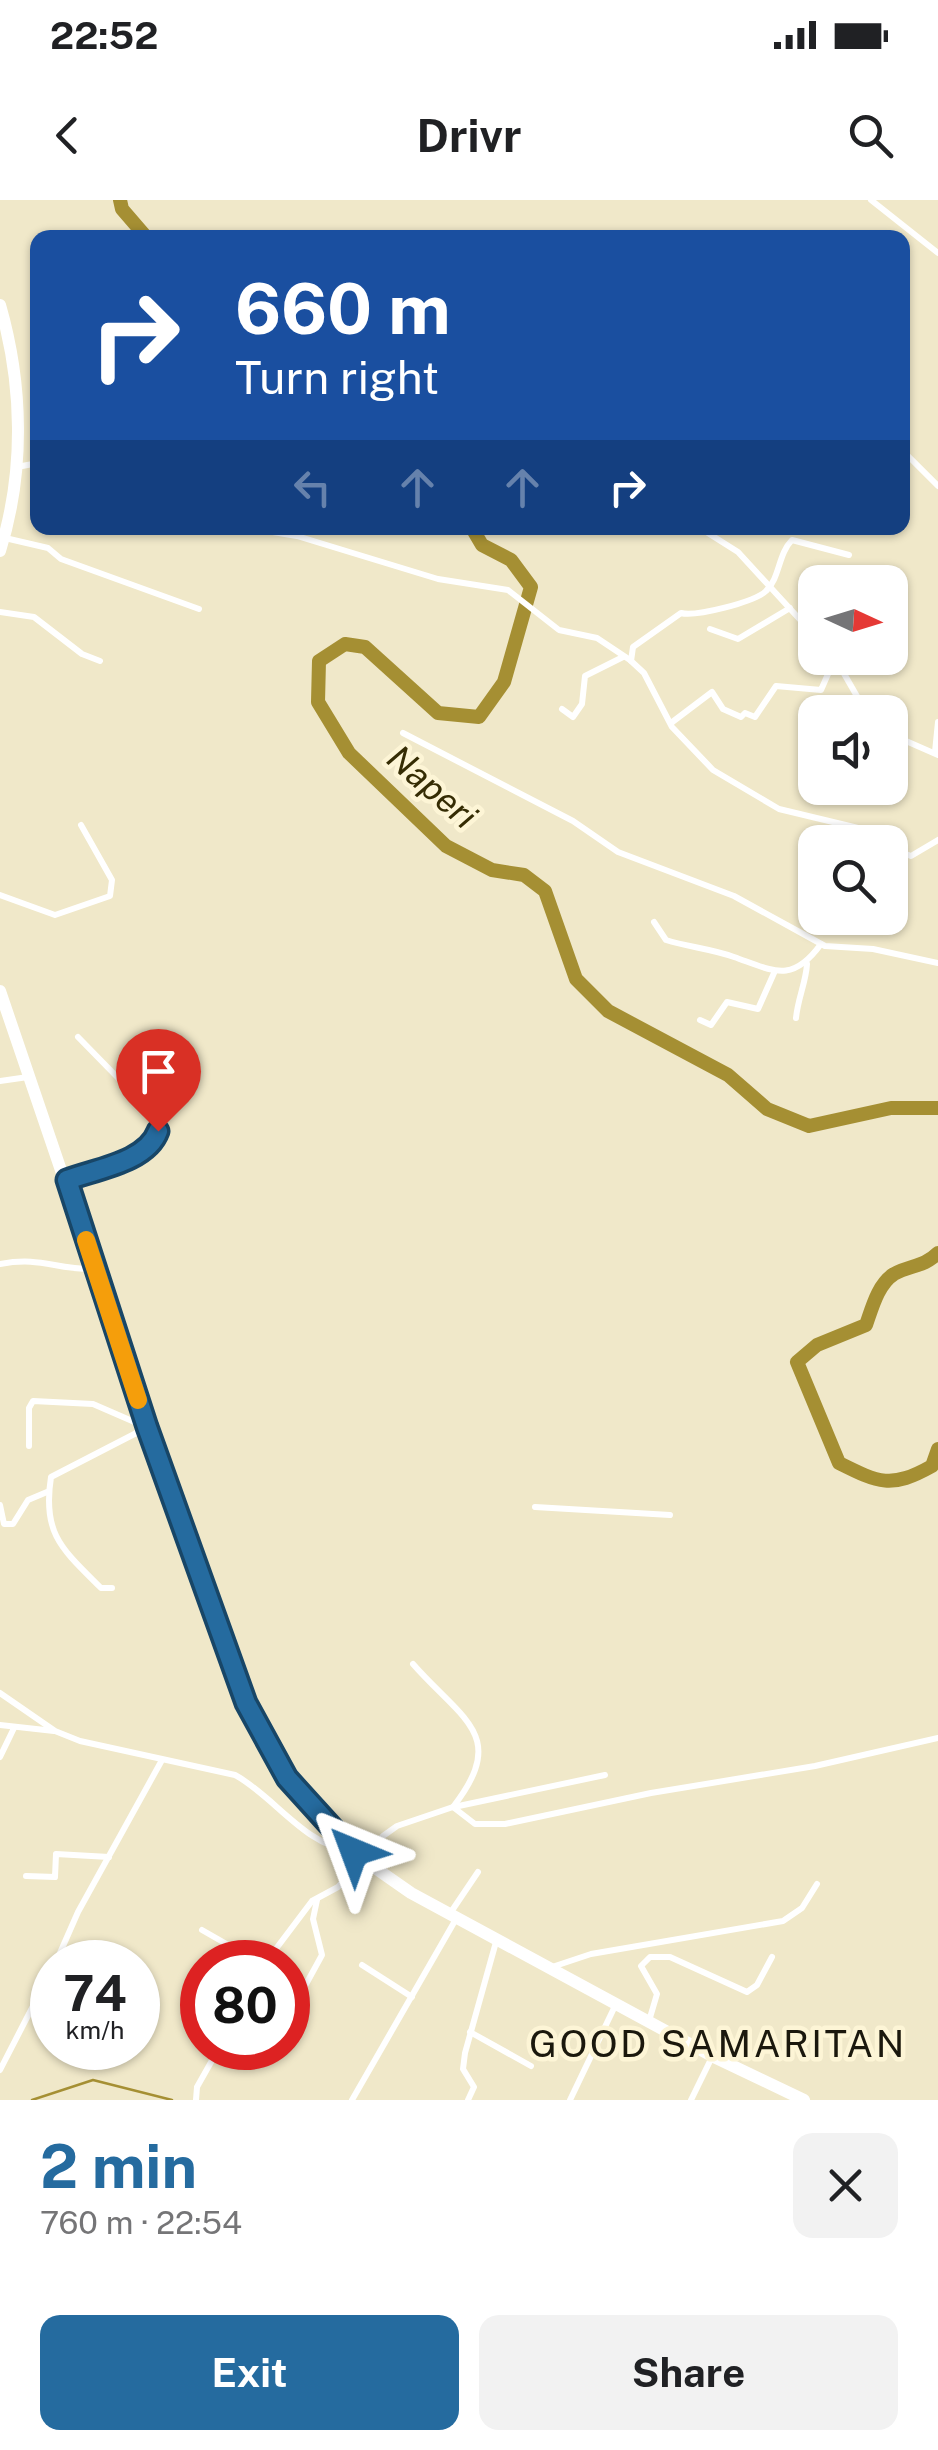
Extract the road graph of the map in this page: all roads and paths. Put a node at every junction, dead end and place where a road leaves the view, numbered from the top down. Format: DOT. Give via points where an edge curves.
graph roads {
  1 [pos="871,200"];
  2 [pos="909,230"];
  3 [pos="910,231"];
  4 [pos="938,253"];
  5 [pos="0,305"];
  6 [pos="910,458"];
  7 [pos="30,465"];
  8 [pos="16,467"];
  9 [pos="938,486"];
  10 [pos="7,494"];
  11 [pos="291,535"];
  12 [pos="711,535"];
  13 [pos="2,544"];
  14 [pos="848,555"];
  15 [pos="769,589"];
  16 [pos="790,608"];
  17 [pos="199,609"];
  18 [pos="0,612"];
  19 [pos="798,617"];
  20 [pos="710,629"];
  21 [pos="628,659"];
  22 [pos="100,661"];
  23 [pos="828,675"];
  24 [pos="562,709"];
  25 [pos="938,722"];
  26 [pos="670,723"];
  27 [pos="403,733"];
  28 [pos="908,742"];
  29 [pos="937,754"];
  30 [pos="81,825"];
  31 [pos="846,825"];
  32 [pos="938,840"];
  33 [pos="908,855"];
  34 [pos="0,895"];
  35 [pos="654,922"];
  36 [pos="821,944"];
  37 [pos="938,963"];
  38 [pos="806,964"];
  39 [pos="774,974"];
  40 [pos="0,991"];
  41 [pos="796,1018"];
  42 [pos="700,1020"];
  43 [pos="78,1037"];
  44 [pos="29,1076"];
  45 [pos="0,1082"];
  46 [pos="67,1180"];
  47 [pos="0,1264"];
  48 [pos="94,1269"];
  49 [pos="147,1427"];
  50 [pos="29,1446"];
  51 [pos="48,1492"];
  52 [pos="0,1504"];
  53 [pos="535,1507"];
  54 [pos="670,1515"];
  55 [pos="112,1588"];
  56 [pos="414,1664"];
  57 [pos="0,1693"];
  58 [pos="0,1725"];
  59 [pos="14,1728"];
  60 [pos="55,1731"];
  61 [pos="938,1738"];
  62 [pos="0,1757"];
  63 [pos="162,1760"];
  64 [pos="605,1775"];
  65 [pos="453,1807"];
  66 [pos="358,1855"];
  67 [pos="109,1857"];
  68 [pos="478,1872"];
  69 [pos="26,1876"];
  70 [pos="816,1884"];
  71 [pos="318,1898"];
  72 [pos="452,1918"];
  73 [pos="202,1930"];
  74 [pos="67,1940"];
  75 [pos="221,1940"];
  76 [pos="278,1940"];
  77 [pos="496,1942"];
  78 [pos="772,1958"];
  79 [pos="362,1965"];
  80 [pos="548,1968"];
  81 [pos="310,1977"];
  82 [pos="412,1997"];
  83 [pos="616,2005"];
  84 [pos="30,2012"];
  85 [pos="648,2022"];
  86 [pos="470,2032"];
  87 [pos="712,2056"];
  88 [pos="531,2066"];
  89 [pos="0,2070"];
  90 [pos="207,2070"];
  91 [pos="196,2100"];
  92 [pos="352,2100"];
  93 [pos="468,2100"];
  94 [pos="570,2100"];
  95 [pos="691,2100"];
  96 [pos="804,2100"];
  1 -- 2 [label="street"];
  3 -- 4 [label="street"];
  5 -- 8 [label="highway" via="14,360"];
  6 -- 9 [label="street"];
  7 -- 8 [label="street"];
  8 -- 10 [label="highway"];
  10 -- 13 [label="highway"];
  11 -- 21 [label="street" via="438,579 502,588 560,630 597,638"];
  12 -- 15 [label="street" via="738,552"];
  13 -- 17 [label="street" via="48,548 62,560"];
  14 -- 15 [label="street" via="792,540"];
  15 -- 16 [label="street"];
  15 -- 21 [label="street" via="749,601 681,613 633,647"];
  16 -- 19 [label="street"];
  16 -- 20 [label="street" via="738,639"];
  18 -- 22 [label="street" via="34,617"];
  21 -- 24 [label="street" via="585,676 574,717"];
  21 -- 26 [label="street" via="652,686"];
  23 -- 26 [label="street" via="821,690 776,686 755,717 723,709 712,692"];
  25 -- 29 [label="street"];
  26 -- 31 [label="street" via="713,770 779,809"];
  27 -- 36 [label="street" via="573,820 618,852 734,896"];
  28 -- 29 [label="street"];
  30 -- 34 [label="street" via="112,880 110,896 55,915"];
  32 -- 33 [label="street"];
  35 -- 39 [label="street" via="666,940"];
  36 -- 37 [label="street"];
  36 -- 38 [label="street"];
  38 -- 39 [label="street"];
  38 -- 41 [label="street"];
  39 -- 42 [label="street" via="758,1010 727,1002 711,1026"];
  40 -- 44 [label="highway"];
  43 -- 46 [label="street" via="122,1082 152,1090 158,1131 140,1154"];
  44 -- 45 [label="street"];
  44 -- 46 [label="highway"];
  46 -- 48 [label="highway"];
  47 -- 48 [label="street" via="37,1259"];
  48 -- 49 [label="highway"];
  49 -- 50 [label="street" via="92,1404 33,1401"];
  49 -- 51 [label="street" via="71,1463 50,1477"];
  49 -- 66 [label="highway" via="246,1703 287,1778"];
  51 -- 52 [label="street" via="28,1500 13,1524 4,1524"];
  51 -- 55 [label="street" via="54,1536 101,1588"];
  53 -- 54 [label="street"];
  56 -- 65 [label="street" via="482,1747 477,1772"];
  57 -- 60 [label="street"];
  58 -- 59 [label="street"];
  59 -- 60 [label="street"];
  59 -- 62 [label="street"];
  60 -- 63 [label="street"];
  61 -- 65 [label="street" via="505,1824 475,1824"];
  63 -- 66 [label="street" via="235,1775 320,1840"];
  63 -- 67 [label="street"];
  64 -- 65 [label="street"];
  65 -- 66 [label="street" via="397,1826"];
  66 -- 71 [label="street" via="338,1886"];
  66 -- 72 [label="highway"];
  67 -- 69 [label="street" via="56,1854 55,1876"];
  67 -- 74 [label="street"];
  68 -- 72 [label="street"];
  70 -- 80 [label="street" via="802,1908 783,1921 591,1954"];
  71 -- 76 [label="street"];
  71 -- 81 [label="street" via="313,1919 322,1955"];
  72 -- 77 [label="highway"];
  72 -- 82 [label="street"];
  73 -- 75 [label="street"];
  77 -- 80 [label="highway"];
  77 -- 86 [label="street"];
  78 -- 85 [label="street" via="747,1992 670,1957 650,1958 641,1966 657,1994"];
  79 -- 82 [label="street"];
  80 -- 83 [label="highway"];
  82 -- 92 [label="street"];
  83 -- 85 [label="highway"];
  83 -- 94 [label="street"];
  84 -- 89 [label="street"];
  85 -- 87 [label="highway"];
  86 -- 88 [label="street"];
  86 -- 93 [label="street" via="463,2069 474,2087"];
  87 -- 95 [label="street"];
  87 -- 96 [label="highway"];
  90 -- 91 [label="street"];
}
